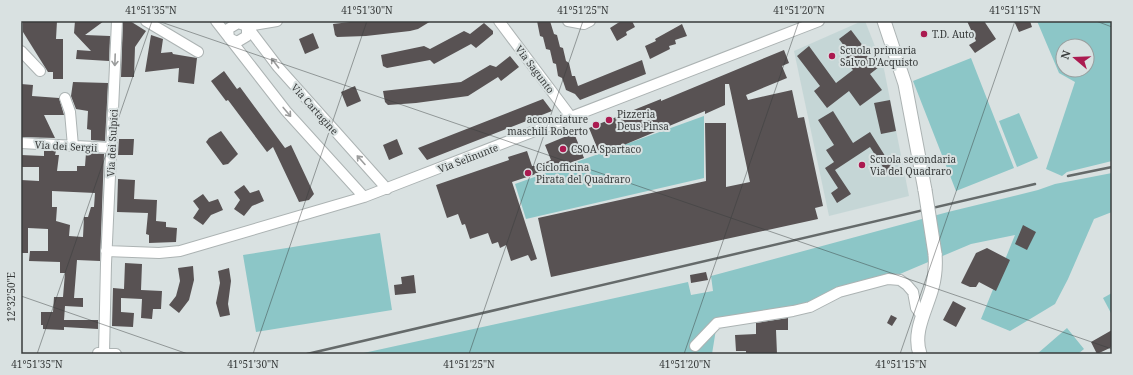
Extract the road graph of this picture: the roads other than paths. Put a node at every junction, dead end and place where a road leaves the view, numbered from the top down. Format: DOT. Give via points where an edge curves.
graph roads {
  1 [pos="117,21"];
  2 [pos="146,21"];
  3 [pos="216,21"];
  4 [pos="277,21"];
  5 [pos="499,21"];
  6 [pos="568,21"];
  7 [pos="590,21"];
  8 [pos="819,21"];
  9 [pos="884,21"];
  10 [pos="245,23"];
  11 [pos="229,38"];
  12 [pos="21,51"];
  13 [pos="198,52"];
  14 [pos="40,71"];
  15 [pos="65,98"];
  16 [pos="571,118"];
  17 [pos="21,143"];
  18 [pos="73,146"];
  19 [pos="112,148"];
  20 [pos="387,189"];
  21 [pos="364,198"];
  22 [pos="106,251"];
  23 [pos="922,316"];
  24 [pos="695,346"];
  25 [pos="100,353"];
  26 [pos="116,354"];
  27 [pos="920,354"];
  1 -- 19 [label="street, Via dei Sulpici, one-way"];
  2 -- 13 [label="street"];
  3 -- 11 [label="street"];
  4 -- 10 [label="street"];
  5 -- 16 [label="street, Via Sagunto"];
  6 -- 7 [label="street" via="584,24"];
  8 -- 16 [label="street, Via Selinunte"];
  9 -- 23 [label="main road, bridge" via="905,84 935,254 933,282"];
  10 -- 11 [label="street" via="238,23 228,29"];
  20 -- 10 [label="street, Via Cartagine, one-way" via="278,67"];
  11 -- 21 [label="street, one-way" via="286,111"];
  12 -- 14 [label="street"];
  15 -- 18 [label="street" via="70,112"];
  16 -- 20 [label="street, Via Selinunte"];
  17 -- 18 [label="street, Via dei Sergii"];
  18 -- 19 [label="street, Via dei Sergii"];
  19 -- 22 [label="street, Via dei Sulpici"];
  20 -- 21 [label="street, Via Selinunte"];
  21 -- 22 [label="street, Via Selinunte" via="180,251 159,254"];
  22 -- 25 [label="street, Via dei Sulpici"];
  23 -- 24 [label="street" via="916,308 913,292 907,284 900,280 888,279 839,292 810,307 717,323"];
  23 -- 27 [label="main road" via="918,344"];
  25 -- 26 [label="street"];
}
